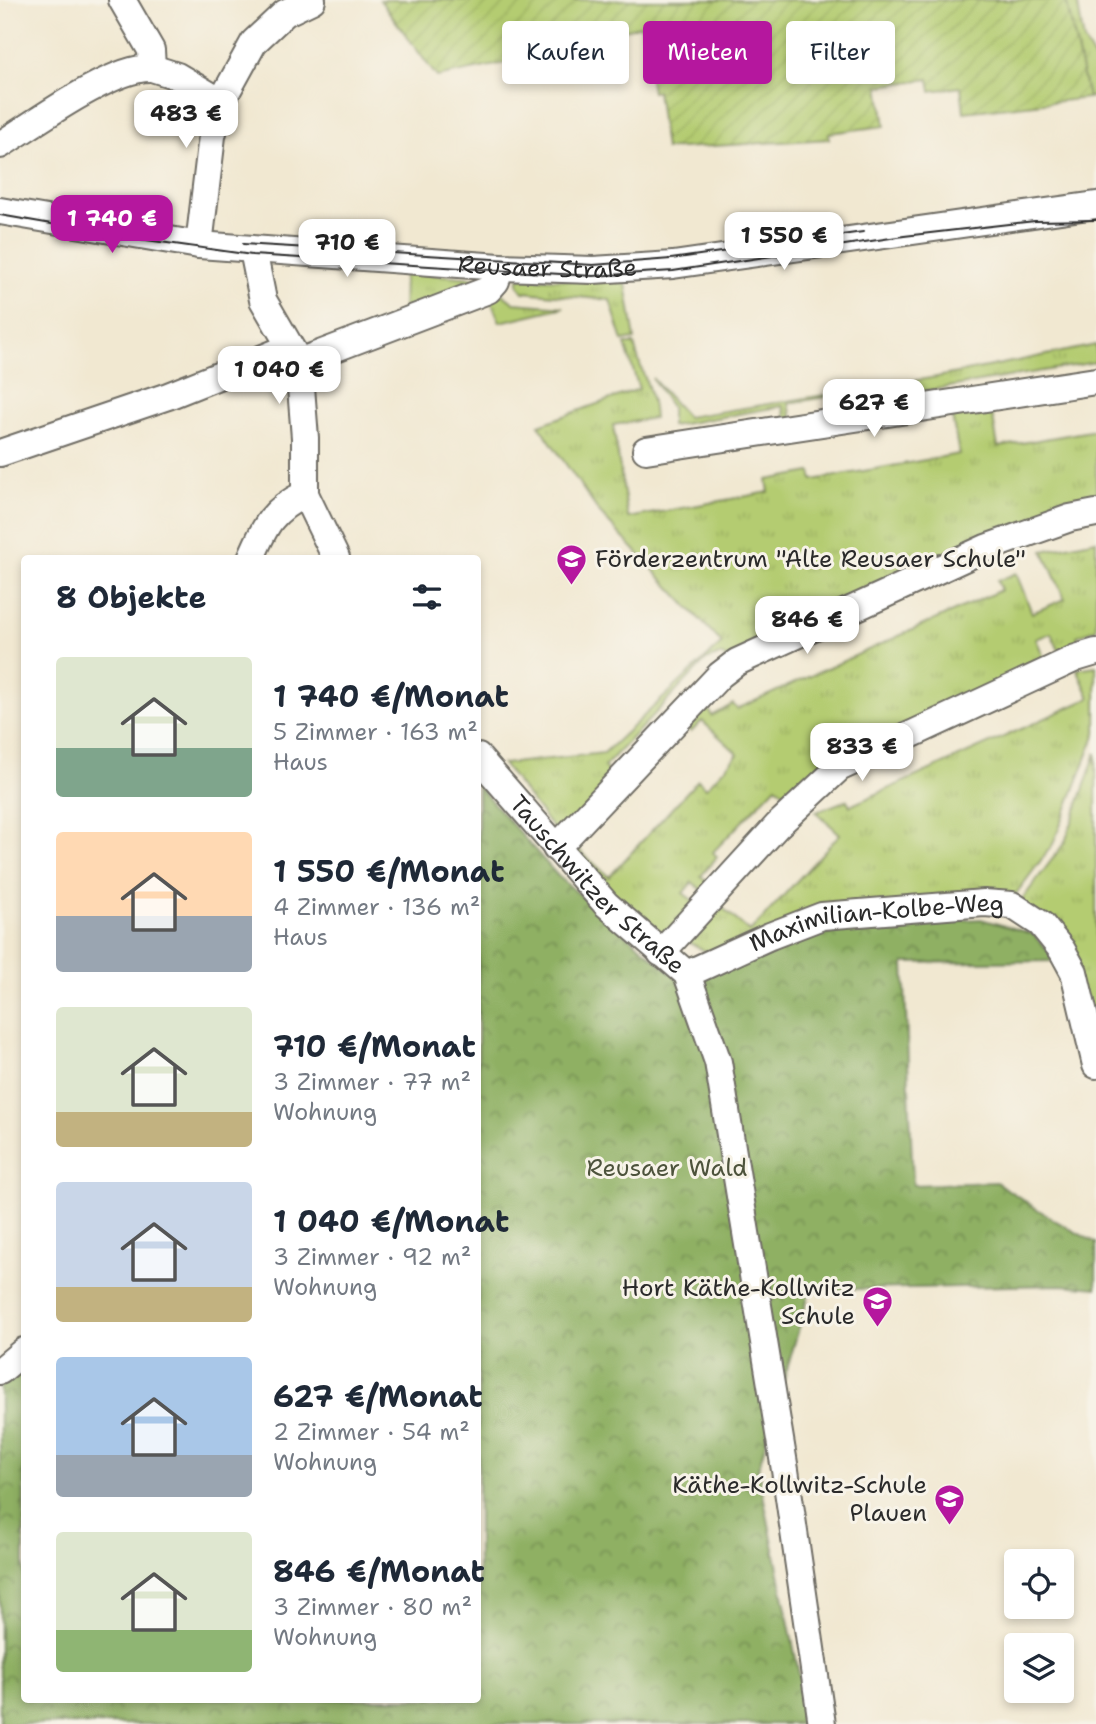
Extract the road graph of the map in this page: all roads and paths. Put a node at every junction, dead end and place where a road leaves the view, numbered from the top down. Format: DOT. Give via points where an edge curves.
graph roads {
  1 [pos="122,0"];
  2 [pos="312,0"];
  3 [pos="152,68"];
  4 [pos="221,102"];
  5 [pos="0,145"];
  6 [pos="1096,205"];
  7 [pos="0,211"];
  8 [pos="199,245"];
  9 [pos="253,250"];
  10 [pos="500,267"];
  11 [pos="293,355"];
  12 [pos="1096,381"];
  13 [pos="646,450"];
  14 [pos="0,453"];
  15 [pos="305,494"];
  16 [pos="1096,513"];
  17 [pos="252,555"];
  18 [pos="335,555"];
  19 [pos="1096,652"];
  20 [pos="481,760"];
  21 [pos="556,848"];
  22 [pos="661,953"];
  23 [pos="687,974"];
  24 [pos="1096,1065"];
  25 [pos="21,1354"];
  26 [pos="0,1371"];
  27 [pos="822,1724"];
  1 -- 3 [label="street" via="151,50"];
  2 -- 4 [label="street" via="285,13 254,42"];
  3 -- 4 [label="street" via="177,76"];
  3 -- 5 [label="street" via="139,68 85,93"];
  4 -- 8 [label="street" via="212,136"];
  6 -- 10 [label="street, Reusaer Straße" via="673,265 593,270"];
  7 -- 8 [label="street, Reusaer Straße"];
  8 -- 9 [label="street, Reusaer Straße"];
  9 -- 10 [label="street, Reusaer Straße"];
  9 -- 11 [label="street" via="263,300"];
  10 -- 11 [label="street" via="496,281 479,294"];
  11 -- 14 [label="street"];
  11 -- 15 [label="street" via="305,438"];
  12 -- 13 [label="street"];
  15 -- 17 [label="street" via="283,505 265,524"];
  15 -- 18 [label="street"];
  16 -- 21 [label="street" via="986,548 737,662"];
  19 -- 22 [label="street" via="839,768 777,826"];
  20 -- 21 [label="street, Tauschwitzer Straße"];
  21 -- 22 [label="street, Tauschwitzer Straße" via="606,904"];
  22 -- 23 [label="street, Tauschwitzer Straße"];
  23 -- 24 [label="street, Maximilian-Kolbe-Weg" via="822,916 984,903 1012,905 1041,923 1074,972"];
  23 -- 27 [label="street, Tauschwitzer Straße" via="726,1099"];
  25 -- 26 [label="street"];
}
